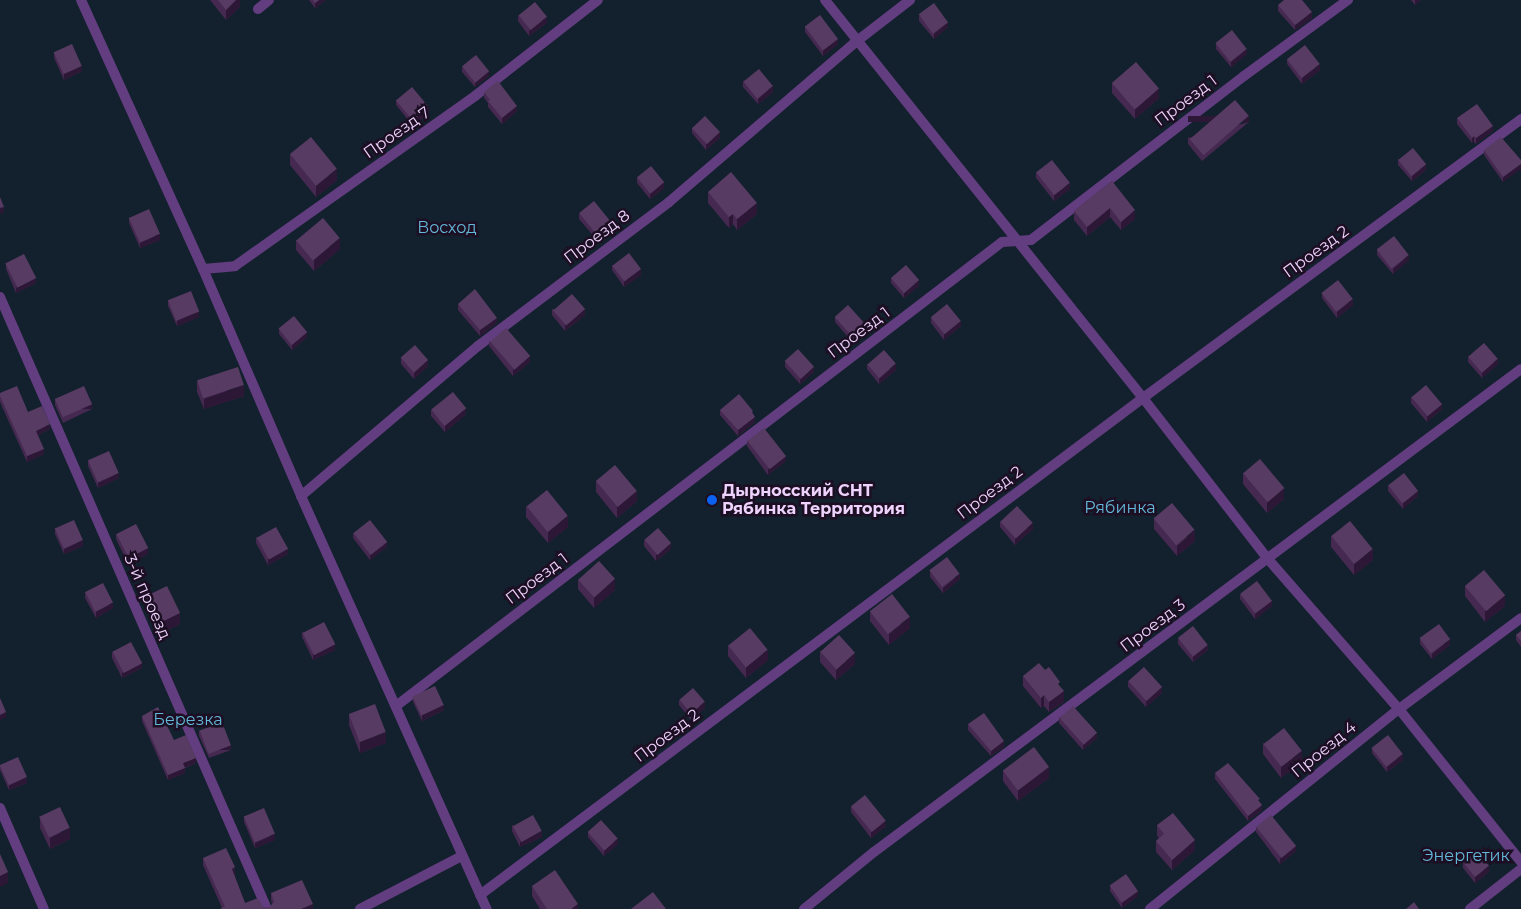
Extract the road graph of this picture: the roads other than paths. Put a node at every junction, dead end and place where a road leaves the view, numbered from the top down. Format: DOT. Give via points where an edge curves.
graph roads {
  1 [pos="80,0"];
  2 [pos="269,0"];
  3 [pos="598,0"];
  4 [pos="824,0"];
  5 [pos="910,0"];
  6 [pos="1348,0"];
  7 [pos="258,9"];
  8 [pos="857,41"];
  9 [pos="1521,119"];
  10 [pos="1017,241"];
  11 [pos="203,269"];
  12 [pos="0,297"];
  13 [pos="1521,368"];
  14 [pos="1143,398"];
  15 [pos="301,496"];
  16 [pos="1268,559"];
  17 [pos="1521,618"];
  18 [pos="396,706"];
  19 [pos="1399,709"];
  20 [pos="0,808"];
  21 [pos="462,856"];
  22 [pos="1521,862"];
  23 [pos="1521,869"];
  24 [pos="480,895"];
  25 [pos="44,909"];
  26 [pos="267,909"];
  27 [pos="360,909"];
  28 [pos="487,909"];
  29 [pos="804,909"];
  30 [pos="1150,909"];
  31 [pos="1470,909"];
  1 -- 11 [label="street"];
  2 -- 7 [label="street"];
  3 -- 11 [label="street, Проезд 7" via="475,96 235,266"];
  4 -- 8 [label="street"];
  5 -- 8 [label="street, Проезд 8"];
  6 -- 10 [label="street, Проезд 1" via="1031,240"];
  8 -- 10 [label="street"];
  8 -- 15 [label="street, Проезд 8" via="669,202 478,346"];
  9 -- 14 [label="street, Проезд 2"];
  10 -- 14 [label="street"];
  10 -- 18 [label="street, Проезд 1" via="1002,242"];
  11 -- 15 [label="street"];
  12 -- 26 [label="street, 3-й проезд"];
  13 -- 16 [label="street, Проезд 3"];
  14 -- 16 [label="street"];
  14 -- 24 [label="street, Проезд 2"];
  15 -- 18 [label="street"];
  16 -- 19 [label="street"];
  16 -- 29 [label="street, Проезд 3" via="874,852"];
  17 -- 19 [label="street, Проезд 4"];
  18 -- 21 [label="street"];
  19 -- 22 [label="street"];
  19 -- 30 [label="street, Проезд 4"];
  20 -- 25 [label="street"];
  21 -- 24 [label="street"];
  21 -- 27 [label="street"];
  23 -- 31 [label="street"];
  24 -- 28 [label="street"];
}
